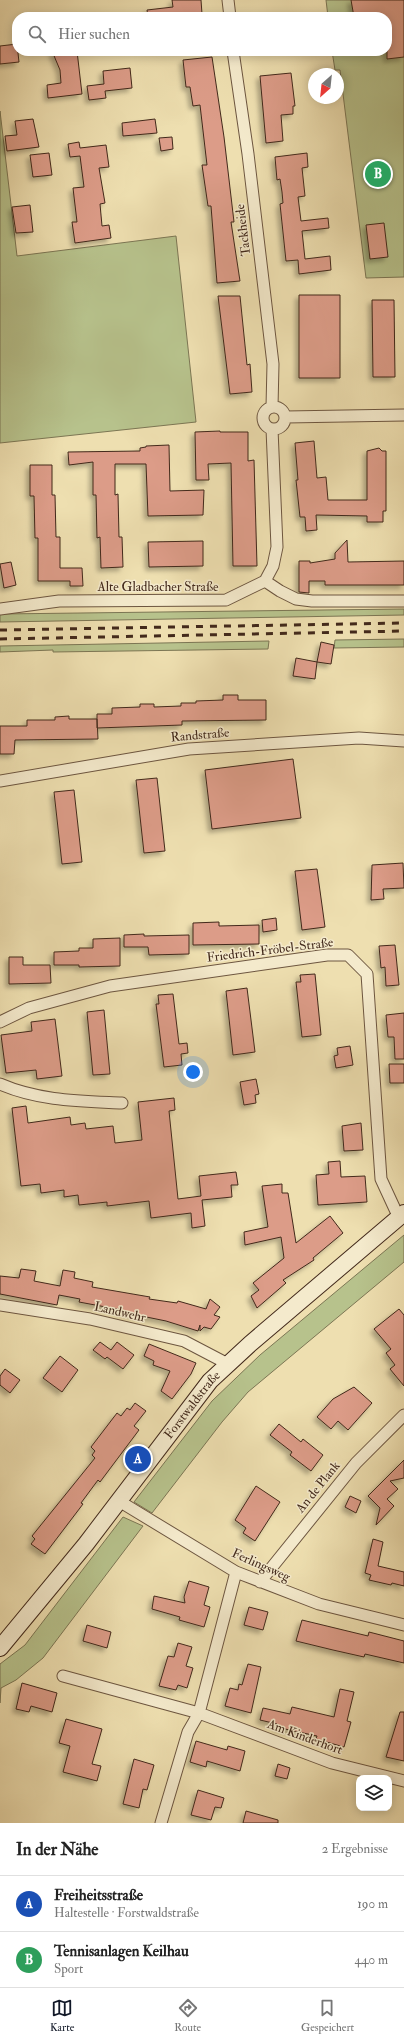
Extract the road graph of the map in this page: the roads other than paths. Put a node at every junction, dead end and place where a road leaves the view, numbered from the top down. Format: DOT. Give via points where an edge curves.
graph roads {
  1 [pos="228,0"];
  2 [pos="229,12"];
  3 [pos="234,56"];
  4 [pos="272,407"];
  5 [pos="404,415"];
  6 [pos="286,417"];
  7 [pos="272,429"];
  8 [pos="265,582"];
  9 [pos="404,601"];
  10 [pos="0,609"];
  11 [pos="404,741"];
  12 [pos="0,781"];
  13 [pos="0,1022"];
  14 [pos="0,1084"];
  15 [pos="122,1103"];
  16 [pos="401,1215"];
  17 [pos="0,1305"];
  18 [pos="228,1364"];
  19 [pos="404,1415"];
  20 [pos="119,1501"];
  21 [pos="236,1572"];
  22 [pos="260,1582"];
  23 [pos="404,1625"];
  24 [pos="0,1648"];
  25 [pos="63,1676"];
  26 [pos="199,1714"];
  27 [pos="404,1781"];
  28 [pos="161,1823"];
  1 -- 2 [label="street"];
  3 -- 4 [label="street, Tackheide" via="248,154 272,364"];
  4 -- 6 [label="street" via="283,410"];
  4 -- 7 [label="street, Tackheide" via="267,409 263,418 266,425"];
  5 -- 6 [label="street"];
  6 -- 7 [label="street" via="282,426"];
  7 -- 8 [label="street, Tackheide" via="277,548 273,566"];
  8 -- 9 [label="street" via="280,592 312,601"];
  8 -- 10 [label="street, Alte Gladbacher Straße" via="226,600 59,601"];
  11 -- 12 [label="street, Randstraße" via="359,738 189,749"];
  13 -- 16 [label="street, Friedrich-Fröbel-Straße" via="29,1008 110,986 327,955 348,955 366,974 381,1178"];
  14 -- 15 [label="street" via="18,1092 53,1099"];
  16 -- 18 [label="street, Forstwaldstraße"];
  17 -- 18 [label="street, Landwehr" via="90,1319 184,1341"];
  18 -- 20 [label="street, Forstwaldstraße" via="210,1381"];
  19 -- 22 [label="street, An de Plank" via="356,1463"];
  20 -- 21 [label="street, Ferlingsweg"];
  20 -- 24 [label="street, Forstwaldstraße"];
  21 -- 22 [label="street, Ferlingsweg"];
  21 -- 26 [label="street"];
  22 -- 23 [label="street, Ferlingsweg" via="319,1604"];
  25 -- 26 [label="street, Am Kinderhort"];
  26 -- 27 [label="street, Am Kinderhort" via="332,1763"];
  26 -- 28 [label="street" via="188,1732"];
}
